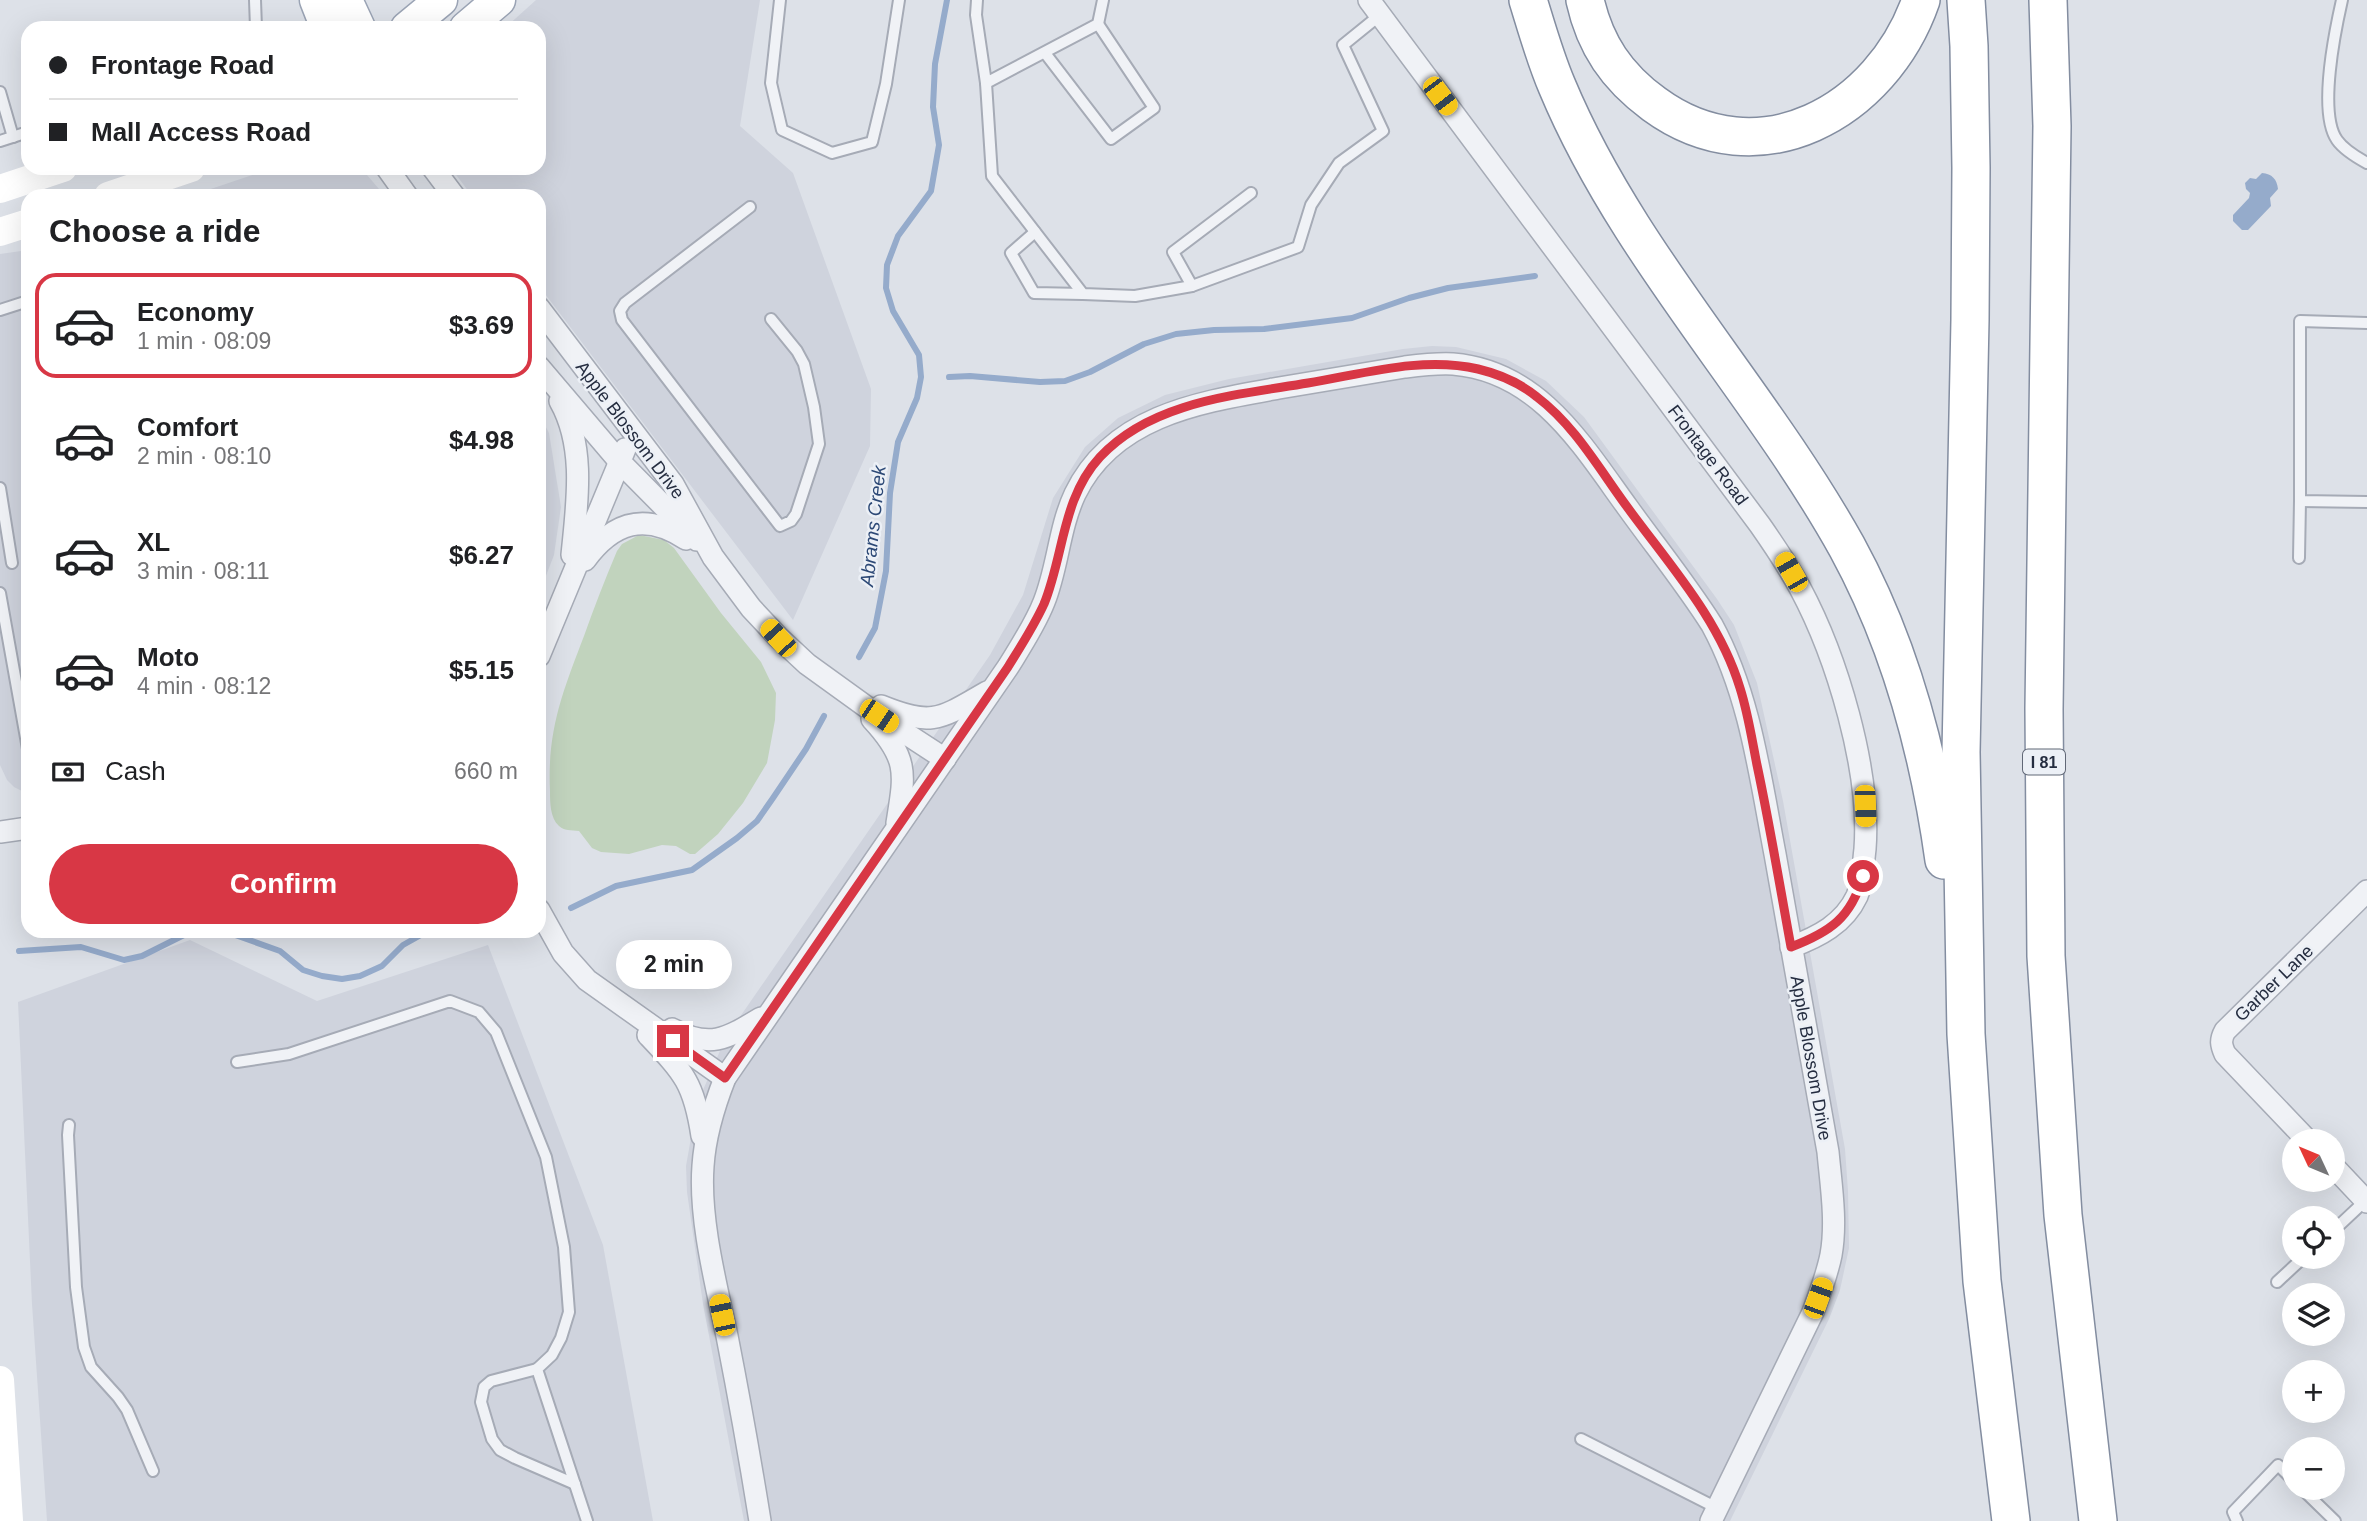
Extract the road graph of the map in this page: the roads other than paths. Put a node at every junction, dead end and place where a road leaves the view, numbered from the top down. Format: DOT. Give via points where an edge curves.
graph roads {
  1 [pos="255,0"];
  2 [pos="316,0"];
  3 [pos="346,0"];
  4 [pos="441,0"];
  5 [pos="499,0"];
  6 [pos="780,0"];
  7 [pos="899,0"];
  8 [pos="977,0"];
  9 [pos="1103,0"];
  10 [pos="1528,0"];
  11 [pos="1585,0"];
  12 [pos="1921,0"];
  13 [pos="1966,0"];
  14 [pos="2048,0"];
  15 [pos="2342,0"];
  16 [pos="1374,7"];
  17 [pos="256,21"];
  18 [pos="324,21"];
  19 [pos="356,21"];
  20 [pos="416,21"];
  21 [pos="474,21"];
  22 [pos="1098,24"];
  23 [pos="1045,53"];
  24 [pos="986,83"];
  25 [pos="0,92"];
  26 [pos="21,134"];
  27 [pos="13,137"];
  28 [pos="0,141"];
  29 [pos="2367,163"];
  30 [pos="42,175"];
  31 [pos="170,175"];
  32 [pos="0,189"];
  33 [pos="129,189"];
  34 [pos="1251,193"];
  35 [pos="750,206"];
  36 [pos="21,225"];
  37 [pos="0,232"];
  38 [pos="1035,232"];
  39 [pos="1192,286"];
  40 [pos="1083,294"];
  41 [pos="21,303"];
  42 [pos="0,310"];
  43 [pos="546,317"];
  44 [pos="771,319"];
  45 [pos="2367,323"];
  46 [pos="546,378"];
  47 [pos="546,381"];
  48 [pos="634,432"];
  49 [pos="619,461"];
  50 [pos="0,488"];
  51 [pos="2300,501"];
  52 [pos="2367,502"];
  53 [pos="713,557"];
  54 [pos="2299,558"];
  55 [pos="12,563"];
  56 [pos="569,581"];
  57 [pos="0,593"];
  58 [pos="546,638"];
  59 [pos="993,688"];
  60 [pos="846,692"];
  61 [pos="21,710"];
  62 [pos="945,760"];
  63 [pos="897,827"];
  64 [pos="21,829"];
  65 [pos="0,832"];
  66 [pos="2367,891"];
  67 [pos="546,924"];
  68 [pos="1791,947"];
  69 [pos="612,998"];
  70 [pos="768,1013"];
  71 [pos="1966,1034"];
  72 [pos="237,1062"];
  73 [pos="725,1078"];
  74 [pos="69,1125"];
  75 [pos="2296,1129"];
  76 [pos="704,1153"];
  77 [pos="2345,1179"];
  78 [pos="2366,1201"];
  79 [pos="2345,1220"];
  80 [pos="2291,1269"];
  81 [pos="2277,1282"];
  82 [pos="537,1369"];
  83 [pos="0,1380"];
  84 [pos="1581,1439"];
  85 [pos="2282,1469"];
  86 [pos="153,1471"];
  87 [pos="575,1484"];
  88 [pos="2313,1500"];
  89 [pos="1714,1515"];
  90 [pos="9,1521"];
  91 [pos="587,1521"];
  92 [pos="760,1521"];
  93 [pos="2011,1521"];
  94 [pos="2098,1521"];
  95 [pos="2237,1521"];
  96 [pos="2335,1521"];
  1 -- 17 [label="lane"];
  2 -- 18 [label="main road"];
  3 -- 19 [label="main road"];
  4 -- 20 [label="main road"];
  5 -- 21 [label="main road"];
  6 -- 7 [label="lane" via="772,83 782,130 832,153 872,142 887,84"];
  8 -- 24 [label="lane"];
  9 -- 22 [label="lane"];
  10 -- 71 [label="highway" via="1556,85 1593,160 1817,499 1847,549 1887,636 1917,720 1928,769"];
  11 -- 12 [label="highway" via="1603,48 1638,92 1701,130 1759,137 1809,125 1856,96 1877,77 1906,37"];
  13 -- 71 [label="highway" via="1971,167 1961,752"];
  14 -- 94 [label="highway, I 81" via="2052,139 2044,709 2046,956 2063,1215"];
  15 -- 29 [label="lane" via="2332,45 2330,123 2337,140"];
  16 -- 39 [label="lane" via="1343,45 1383,131 1339,163 1311,205 1298,247"];
  16 -- 68 [label="street, Frontage Road" via="1760,525 1815,618 1851,722 1866,835 1863,876 1853,903 1824,933"];
  22 -- 23 [label="lane"];
  22 -- 23 [label="lane" via="1154,108 1111,139"];
  23 -- 24 [label="lane"];
  24 -- 38 [label="lane" via="992,176"];
  25 -- 27 [label="lane"];
  26 -- 27 [label="lane"];
  27 -- 28 [label="lane"];
  30 -- 32 [label="main road"];
  31 -- 33 [label="main road"];
  34 -- 39 [label="lane" via="1173,251"];
  35 -- 44 [label="lane" via="625,303 620,315 780,526 796,514 819,444 804,364"];
  36 -- 37 [label="main road"];
  38 -- 40 [label="lane"];
  38 -- 40 [label="lane" via="1011,253 1034,293"];
  39 -- 40 [label="lane" via="1135,296"];
  41 -- 42 [label="lane"];
  43 -- 48 [label="street, Apple Blossom Drive"];
  45 -- 51 [label="lane" via="2300,321"];
  46 -- 49 [label="street, Apple Blossom Drive"];
  47 -- 56 [label="street" via="567,415 574,438 577,511"];
  48 -- 49 [label="street"];
  48 -- 53 [label="street, Apple Blossom Drive" via="673,484"];
  49 -- 53 [label="street, Apple Blossom Drive"];
  49 -- 56 [label="street"];
  50 -- 55 [label="lane"];
  51 -- 52 [label="lane"];
  51 -- 54 [label="lane"];
  53 -- 56 [label="street" via="673,530 641,522 625,525 596,545"];
  53 -- 60 [label="street, Apple Blossom Drive" via="778,638"];
  56 -- 58 [label="street"];
  57 -- 61 [label="lane"];
  59 -- 60 [label="street" via="949,713 924,719"];
  59 -- 62 [label="street, Apple Blossom Drive"];
  59 -- 68 [label="street, Apple Blossom Drive" via="1044,603 1076,492 1098,459 1129,432 1171,412 1232,396 1405,366 1454,364 1500,375 1536,396 1570,428 1703,610 1722,643 1748,720"];
  60 -- 62 [label="street, Apple Blossom Drive"];
  60 -- 63 [label="street" via="885,733 901,758 904,783"];
  62 -- 63 [label="street, Apple Blossom Drive"];
  63 -- 70 [label="street, Apple Blossom Drive"];
  64 -- 65 [label="street"];
  66 -- 75 [label="street, Garber Lane" via="2221,1038 2225,1055"];
  67 -- 69 [label="street" via="576,970"];
  68 -- 89 [label="street, Apple Blossom Drive" via="1828,1152 1831,1252 1813,1312"];
  69 -- 70 [label="street" via="682,1035 703,1041 736,1033"];
  69 -- 73 [label="street"];
  69 -- 76 [label="street" via="673,1061 691,1087"];
  70 -- 73 [label="street, Apple Blossom Drive"];
  71 -- 93 [label="highway" via="1982,1281"];
  72 -- 82 [label="lane" via="289,1054 450,1001 479,1012 496,1032 546,1157 564,1247 569,1312 552,1355"];
  73 -- 76 [label="street, Apple Blossom Drive"];
  74 -- 86 [label="lane" via="76,1287 84,1347 91,1367 127,1410"];
  76 -- 92 [label="street, Apple Blossom Drive" via="705,1213"];
  77 -- 78 [label="street"];
  78 -- 79 [label="lane"];
  80 -- 81 [label="lane"];
  82 -- 87 [label="lane"];
  82 -- 87 [label="lane" via="484,1387 481,1402 492,1439 500,1450"];
  83 -- 90 [label="main road"];
  84 -- 89 [label="lane"];
  85 -- 95 [label="lane" via="2278,1465 2233,1512"];
  87 -- 91 [label="lane"];
  88 -- 96 [label="lane"];
}
